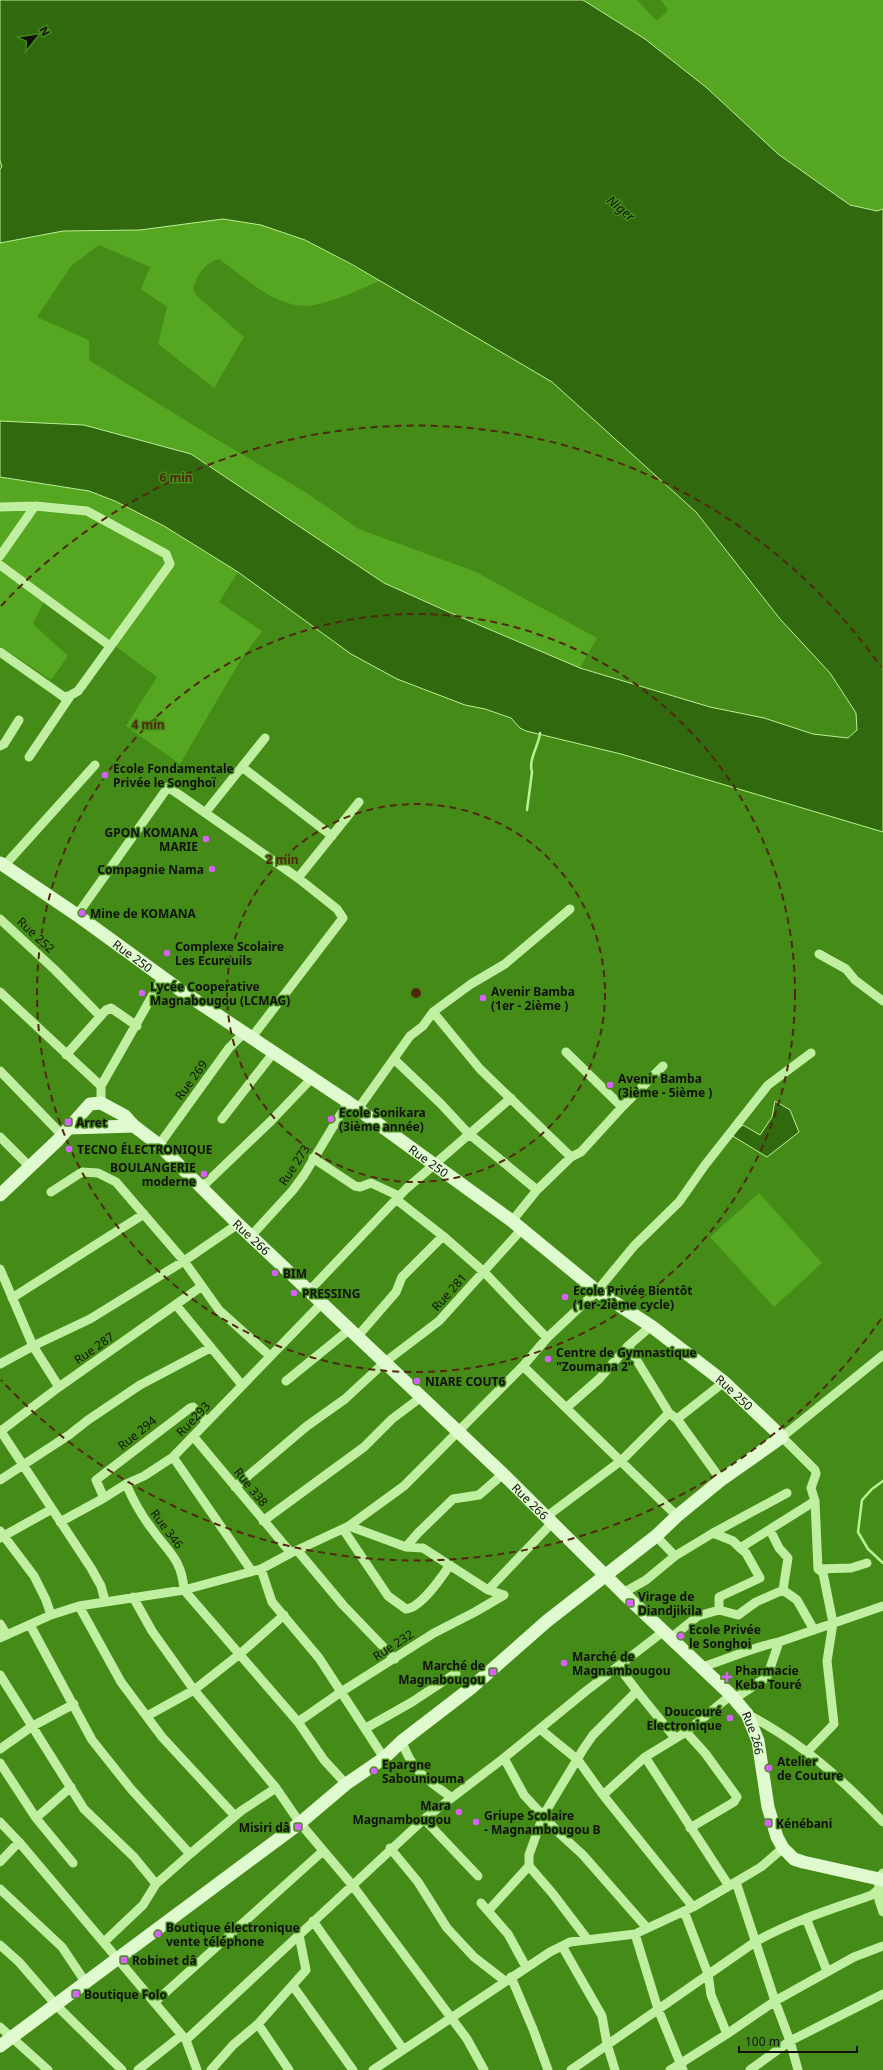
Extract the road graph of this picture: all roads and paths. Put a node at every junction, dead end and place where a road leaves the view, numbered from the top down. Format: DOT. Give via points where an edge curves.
graph roads {
  1 [pos="35,506"];
  2 [pos="0,507"];
  3 [pos="0,556"];
  4 [pos="0,565"];
  5 [pos="110,646"];
  6 [pos="0,652"];
  7 [pos="71,696"];
  8 [pos="19,720"];
  9 [pos="265,738"];
  10 [pos="0,746"];
  11 [pos="30,756"];
  12 [pos="95,765"];
  13 [pos="242,767"];
  14 [pos="359,802"];
  15 [pos="205,813"];
  16 [pos="332,836"];
  17 [pos="2,864"];
  18 [pos="298,878"];
  19 [pos="570,909"];
  20 [pos="77,915"];
  21 [pos="0,919"];
  22 [pos="819,954"];
  23 [pos="164,977"];
  24 [pos="0,992"];
  25 [pos="882,997"];
  26 [pos="433,1012"];
  27 [pos="100,1016"];
  28 [pos="137,1026"];
  29 [pos="248,1035"];
  30 [pos="274,1052"];
  31 [pos="566,1052"];
  32 [pos="811,1054"];
  33 [pos="66,1056"];
  34 [pos="395,1060"];
  35 [pos="663,1066"];
  36 [pos="0,1071"];
  37 [pos="312,1078"];
  38 [pos="101,1086"];
  39 [pos="511,1098"];
  40 [pos="101,1103"];
  41 [pos="353,1106"];
  42 [pos="622,1107"];
  43 [pos="222,1119"];
  44 [pos="140,1128"];
  45 [pos="65,1131"];
  46 [pos="468,1133"];
  47 [pos="0,1137"];
  48 [pos="159,1145"];
  49 [pos="571,1157"];
  50 [pos="314,1158"];
  51 [pos="433,1164"];
  52 [pos="29,1166"];
  53 [pos="202,1187"];
  54 [pos="537,1190"];
  55 [pos="51,1192"];
  56 [pos="0,1195"];
  57 [pos="398,1198"];
  58 [pos="144,1214"];
  59 [pos="238,1224"];
  60 [pos="517,1226"];
  61 [pos="251,1236"];
  62 [pos="442,1236"];
  63 [pos="184,1261"];
  64 [pos="0,1269"];
  65 [pos="484,1272"];
  66 [pos="3,1286"];
  67 [pos="202,1286"];
  68 [pos="597,1291"];
  69 [pos="309,1292"];
  70 [pos="12,1298"];
  71 [pos="322,1303"];
  72 [pos="176,1305"];
  73 [pos="651,1326"];
  74 [pos="353,1333"];
  75 [pos="547,1338"];
  76 [pos="33,1346"];
  77 [pos="628,1346"];
  78 [pos="210,1348"];
  79 [pos="883,1355"];
  80 [pos="270,1356"];
  81 [pos="385,1362"];
  82 [pos="0,1364"];
  83 [pos="523,1366"];
  84 [pos="286,1381"];
  85 [pos="724,1382"];
  86 [pos="242,1385"];
  87 [pos="59,1387"];
  88 [pos="420,1398"];
  89 [pos="566,1408"];
  90 [pos="669,1413"];
  91 [pos="677,1419"];
  92 [pos="207,1422"];
  93 [pos="1,1430"];
  94 [pos="456,1431"];
  95 [pos="193,1436"];
  96 [pos="782,1437"];
  97 [pos="173,1457"];
  98 [pos="620,1461"];
  99 [pos="23,1465"];
  100 [pos="502,1474"];
  101 [pos="0,1480"];
  102 [pos="720,1480"];
  103 [pos="126,1484"];
  104 [pos="235,1486"];
  105 [pos="786,1493"];
  106 [pos="104,1498"];
  107 [pos="815,1501"];
  108 [pos="52,1509"];
  109 [pos="677,1516"];
  110 [pos="549,1520"];
  111 [pos="263,1521"];
  112 [pos="60,1522"];
  113 [pos="346,1528"];
  114 [pos="770,1530"];
  115 [pos="713,1534"];
  116 [pos="1,1535"];
  117 [pos="656,1536"];
  118 [pos="406,1548"];
  119 [pos="740,1548"];
  120 [pos="294,1552"];
  121 [pos="675,1556"];
  122 [pos="867,1563"];
  123 [pos="450,1565"];
  124 [pos="261,1569"];
  125 [pos="818,1569"];
  126 [pos="251,1570"];
  127 [pos="606,1576"];
  128 [pos="184,1590"];
  129 [pos="488,1590"];
  130 [pos="783,1590"];
  131 [pos="623,1592"];
  132 [pos="133,1597"];
  133 [pos="105,1601"];
  134 [pos="79,1606"];
  135 [pos="883,1606"];
  136 [pos="719,1610"];
  137 [pos="51,1615"];
  138 [pos="284,1615"];
  139 [pos="833,1623"];
  140 [pos="0,1624"];
  141 [pos="30,1624"];
  142 [pos="814,1630"];
  143 [pos="668,1634"];
  144 [pos="4,1636"];
  145 [pos="779,1642"];
  146 [pos="240,1653"];
  147 [pos="395,1658"];
  148 [pos="618,1666"];
  149 [pos="702,1667"];
  150 [pos="456,1673"];
  151 [pos="0,1675"];
  152 [pos="194,1690"];
  153 [pos="637,1691"];
  154 [pos="341,1692"];
  155 [pos="732,1697"];
  156 [pos="74,1704"];
  157 [pos="747,1714"];
  158 [pos="147,1716"];
  159 [pos="298,1722"];
  160 [pos="31,1727"];
  161 [pos="366,1728"];
  162 [pos="540,1729"];
  163 [pos="686,1732"];
  164 [pos="675,1738"];
  165 [pos="402,1741"];
  166 [pos="0,1750"];
  167 [pos="808,1751"];
  168 [pos="645,1757"];
  169 [pos="384,1758"];
  170 [pos="504,1758"];
  171 [pos="578,1760"];
  172 [pos="0,1763"];
  173 [pos="346,1784"];
  174 [pos="71,1787"];
  175 [pos="276,1788"];
  176 [pos="603,1795"];
  177 [pos="450,1797"];
  178 [pos="235,1816"];
  179 [pos="543,1816"];
  180 [pos="36,1818"];
  181 [pos="424,1819"];
  182 [pos="0,1822"];
  183 [pos="883,1822"];
  184 [pos="300,1823"];
  185 [pos="690,1828"];
  186 [pos="19,1842"];
  187 [pos="390,1848"];
  188 [pos="783,1848"];
  189 [pos="322,1851"];
  190 [pos="190,1854"];
  191 [pos="0,1862"];
  192 [pos="73,1863"];
  193 [pos="529,1866"];
  194 [pos="478,1876"];
  195 [pos="881,1880"];
  196 [pos="156,1884"];
  197 [pos="733,1884"];
  198 [pos="353,1886"];
  199 [pos="0,1889"];
  200 [pos="481,1903"];
  201 [pos="693,1907"];
  202 [pos="684,1911"];
  203 [pos="488,1912"];
  204 [pos="883,1912"];
  205 [pos="806,1918"];
  206 [pos="313,1921"];
  207 [pos="647,1928"];
  208 [pos="635,1934"];
  209 [pos="299,1935"];
  210 [pos="588,1940"];
  211 [pos="104,1942"];
  212 [pos="755,1942"];
  213 [pos="0,1945"];
  214 [pos="562,1946"];
  215 [pos="883,1946"];
  216 [pos="119,1959"];
  217 [pos="526,1967"];
  218 [pos="827,1971"];
  219 [pos="708,1974"];
  220 [pos="508,1979"];
  221 [pos="86,1983"];
  222 [pos="293,1986"];
  223 [pos="883,1994"];
  224 [pos="775,2001"];
  225 [pos="155,2002"];
  226 [pos="57,2006"];
  227 [pos="658,2010"];
  228 [pos="451,2018"];
  229 [pos="258,2024"];
  230 [pos="0,2027"];
  231 [pos="727,2034"];
  232 [pos="11,2038"];
  233 [pos="184,2038"];
  234 [pos="790,2041"];
  235 [pos="607,2044"];
  236 [pos="0,2046"];
  237 [pos="403,2049"];
  238 [pos="681,2067"];
  239 [pos="48,2070"];
  240 [pos="122,2070"];
  241 [pos="138,2070"];
  242 [pos="197,2070"];
  243 [pos="211,2070"];
  244 [pos="288,2070"];
  245 [pos="353,2070"];
  246 [pos="373,2070"];
  247 [pos="484,2070"];
  248 [pos="548,2070"];
  249 [pos="571,2070"];
  250 [pos="615,2070"];
  251 [pos="670,2070"];
  252 [pos="750,2070"];
  253 [pos="798,2070"];
  1 -- 2 [label="street"];
  1 -- 3 [label="street"];
  1 -- 5 [label="street" via="87,510 166,554 170,559 170,564"];
  4 -- 5 [label="street"];
  5 -- 7 [label="street" via="78,691"];
  6 -- 7 [label="street" via="64,697"];
  7 -- 11 [label="street"];
  8 -- 10 [label="street" via="4,744"];
  9 -- 13 [label="street"];
  12 -- 17 [label="street"];
  13 -- 15 [label="street"];
  13 -- 16 [label="street"];
  14 -- 16 [label="street"];
  15 -- 18 [label="street"];
  15 -- 20 [label="street" via="168,787"];
  16 -- 18 [label="street"];
  17 -- 20 [label="street, Rue 250"];
  18 -- 29 [label="street, Rue 269" via="337,909 343,918"];
  19 -- 26 [label="street, Rue 273" via="504,964"];
  20 -- 23 [label="street, Rue 250"];
  21 -- 27 [label="street, Rue 252"];
  22 -- 25 [label="street" via="846,969 854,980"];
  23 -- 28 [label="street"];
  23 -- 29 [label="street, Rue 250"];
  24 -- 33 [label="street"];
  26 -- 34 [label="street, Rue 273" via="410,1036"];
  26 -- 39 [label="street" via="480,1068"];
  27 -- 28 [label="street" via="111,1008"];
  27 -- 33 [label="street"];
  28 -- 38 [label="street"];
  29 -- 30 [label="street, Rue 250"];
  29 -- 48 [label="street, Rue 269" via="229,1048"];
  30 -- 37 [label="street, Rue 250"];
  30 -- 43 [label="street"];
  31 -- 42 [label="street"];
  32 -- 68 [label="street" via="768,1085 705,1164 679,1202 634,1246"];
  33 -- 38 [label="street"];
  34 -- 41 [label="street, Rue 273"];
  34 -- 46 [label="street"];
  35 -- 42 [label="street, Rue 281"];
  36 -- 45 [label="street"];
  37 -- 41 [label="street, Rue 250"];
  37 -- 53 [label="street"];
  38 -- 40 [label="street"];
  39 -- 46 [label="street"];
  39 -- 49 [label="street"];
  40 -- 44 [label="street, Rue 266" via="125,1116"];
  40 -- 45 [label="street" via="90,1104"];
  41 -- 50 [label="street, Rue 273"];
  41 -- 51 [label="street, Rue 250"];
  42 -- 49 [label="street, Rue 281" via="581,1152"];
  44 -- 45 [label="street"];
  44 -- 48 [label="street, Rue 266"];
  45 -- 52 [label="street"];
  46 -- 51 [label="street"];
  46 -- 54 [label="street"];
  47 -- 52 [label="street"];
  48 -- 53 [label="street, Rue 266"];
  49 -- 54 [label="street, Rue 281"];
  50 -- 57 [label="street" via="355,1186 371,1183"];
  50 -- 61 [label="street, Rue 273" via="293,1190"];
  51 -- 57 [label="street"];
  51 -- 60 [label="street, Rue 250"];
  52 -- 56 [label="street"];
  53 -- 59 [label="street, Rue 266"];
  54 -- 60 [label="street, Rue 281"];
  55 -- 58 [label="street" via="82,1172 98,1173 116,1182"];
  57 -- 62 [label="street"];
  57 -- 69 [label="street"];
  58 -- 63 [label="street"];
  58 -- 70 [label="street"];
  59 -- 61 [label="street, Rue 266"];
  59 -- 63 [label="street"];
  60 -- 65 [label="street, Rue 281"];
  60 -- 68 [label="street, Rue 250"];
  61 -- 69 [label="street, Rue 266"];
  62 -- 65 [label="street"];
  62 -- 74 [label="street" via="402,1277 396,1292"];
  63 -- 67 [label="street"];
  63 -- 76 [label="street" via="90,1319"];
  64 -- 66 [label="street"];
  65 -- 75 [label="street"];
  65 -- 81 [label="street, Rue 281" via="439,1321"];
  66 -- 70 [label="street"];
  67 -- 72 [label="street, Rue 287"];
  67 -- 80 [label="street" via="219,1310"];
  68 -- 73 [label="street, Rue 250"];
  68 -- 75 [label="street"];
  69 -- 71 [label="street, Rue 266"];
  70 -- 76 [label="street"];
  71 -- 74 [label="street, Rue 266"];
  71 -- 80 [label="street, Rue293"];
  72 -- 78 [label="street"];
  72 -- 87 [label="street, Rue 287"];
  73 -- 77 [label="street"];
  73 -- 85 [label="street, Rue 250"];
  74 -- 81 [label="street, Rue 266"];
  74 -- 84 [label="street"];
  75 -- 83 [label="street"];
  76 -- 82 [label="street"];
  76 -- 87 [label="street"];
  77 -- 89 [label="street" via="598,1379"];
  77 -- 90 [label="street"];
  78 -- 86 [label="street"];
  78 -- 99 [label="street" via="140,1385"];
  79 -- 96 [label="street"];
  80 -- 86 [label="street, Rue293"];
  81 -- 88 [label="street, Rue 266"];
  81 -- 104 [label="street, Rue 281" via="345,1399 307,1426"];
  83 -- 89 [label="street"];
  83 -- 94 [label="street"];
  85 -- 91 [label="street"];
  85 -- 96 [label="street, Rue 250"];
  86 -- 92 [label="street, Rue293"];
  87 -- 93 [label="street, Rue 287"];
  88 -- 94 [label="street, Rue 266"];
  88 -- 111 [label="street" via="364,1447"];
  89 -- 98 [label="street"];
  90 -- 91 [label="street"];
  90 -- 98 [label="street"];
  91 -- 102 [label="street"];
  92 -- 95 [label="street, Rue293"];
  92 -- 106 [label="street, Rue 294" via="193,1407 190,1408 96,1480"];
  93 -- 99 [label="street"];
  94 -- 100 [label="street, Rue 266"];
  94 -- 113 [label="street" via="404,1486"];
  95 -- 97 [label="street, Rue293"];
  95 -- 104 [label="street, Rue 338"];
  96 -- 102 [label="street"];
  96 -- 107 [label="street" via="815,1470 811,1488"];
  97 -- 103 [label="street, Rue293" via="144,1476"];
  97 -- 126 [label="street"];
  98 -- 109 [label="street"];
  98 -- 110 [label="street"];
  99 -- 101 [label="street"];
  99 -- 108 [label="street"];
  100 -- 110 [label="street, Rue 266"];
  100 -- 118 [label="street" via="479,1495 453,1499"];
  102 -- 109 [label="street"];
  103 -- 106 [label="street, Rue293"];
  103 -- 128 [label="street, Rue 346" via="139,1511 172,1554 183,1574"];
  104 -- 111 [label="street, Rue 338"];
  105 -- 115 [label="street"];
  106 -- 112 [label="street, Rue293"];
  107 -- 114 [label="street"];
  107 -- 125 [label="street"];
  108 -- 112 [label="street"];
  108 -- 116 [label="street"];
  109 -- 117 [label="street"];
  110 -- 127 [label="street, Rue 266"];
  110 -- 129 [label="street"];
  111 -- 120 [label="street, Rue 338"];
  112 -- 133 [label="street" via="97,1580"];
  113 -- 118 [label="street"];
  113 -- 120 [label="street"];
  113 -- 123 [label="street" via="388,1596 406,1609 410,1609 428,1594"];
  114 -- 119 [label="street"];
  114 -- 130 [label="street" via="779,1548 788,1558"];
  115 -- 119 [label="street" via="733,1541"];
  115 -- 121 [label="street"];
  116 -- 137 [label="street" via="34,1576"];
  117 -- 121 [label="street"];
  117 -- 127 [label="street"];
  118 -- 123 [label="street" via="423,1548"];
  119 -- 136 [label="street" via="760,1578 719,1597"];
  120 -- 124 [label="street"];
  120 -- 147 [label="street, Rue 338"];
  121 -- 131 [label="street" via="646,1580"];
  122 -- 125 [label="street" via="851,1568"];
  123 -- 129 [label="street"];
  124 -- 126 [label="street"];
  124 -- 138 [label="street" via="272,1602"];
  125 -- 139 [label="street" via="823,1573"];
  126 -- 128 [label="street" via="232,1578"];
  127 -- 131 [label="street, Rue 266"];
  127 -- 165 [label="street" via="547,1621 471,1688"];
  128 -- 132 [label="street"];
  128 -- 146 [label="street"];
  129 -- 147 [label="street, Rue 232" via="504,1594"];
  130 -- 136 [label="street" via="756,1602 738,1615"];
  130 -- 142 [label="street" via="797,1600"];
  131 -- 143 [label="street, Rue 266"];
  132 -- 133 [label="street"];
  132 -- 152 [label="street" via="152,1631"];
  133 -- 134 [label="street"];
  134 -- 137 [label="street"];
  134 -- 158 [label="street" via="121,1682"];
  135 -- 139 [label="street"];
  136 -- 143 [label="street" via="698,1616"];
  137 -- 141 [label="street"];
  138 -- 146 [label="street"];
  138 -- 154 [label="street" via="319,1658"];
  139 -- 142 [label="street"];
  139 -- 167 [label="street" via="827,1661 834,1724"];
  140 -- 144 [label="street"];
  141 -- 144 [label="street"];
  141 -- 156 [label="street"];
  142 -- 145 [label="street"];
  143 -- 148 [label="street"];
  143 -- 149 [label="street, Rue 266"];
  145 -- 149 [label="street"];
  145 -- 155 [label="street" via="766,1677"];
  146 -- 152 [label="street"];
  146 -- 159 [label="street"];
  147 -- 154 [label="street, Rue 232"];
  148 -- 153 [label="street"];
  148 -- 162 [label="street"];
  149 -- 155 [label="street, Rue 266"];
  150 -- 161 [label="street"];
  151 -- 160 [label="street"];
  152 -- 158 [label="street"];
  152 -- 175 [label="street"];
  153 -- 164 [label="street"];
  153 -- 171 [label="street" via="593,1735"];
  154 -- 159 [label="street, Rue 232"];
  154 -- 161 [label="street"];
  155 -- 157 [label="street, Rue 266"];
  155 -- 163 [label="street"];
  156 -- 160 [label="street"];
  156 -- 190 [label="street" via="92,1740 131,1789"];
  157 -- 167 [label="street"];
  157 -- 188 [label="street, Rue 266" via="758,1741 768,1808"];
  158 -- 178 [label="street" via="162,1737"];
  159 -- 173 [label="street" via="324,1760"];
  160 -- 166 [label="street"];
  160 -- 174 [label="street"];
  161 -- 169 [label="street"];
  162 -- 170 [label="street"];
  162 -- 171 [label="street"];
  163 -- 164 [label="street"];
  163 -- 185 [label="street" via="737,1797 734,1802"];
  164 -- 168 [label="street"];
  165 -- 169 [label="street"];
  165 -- 177 [label="street" via="407,1758 422,1775"];
  167 -- 183 [label="street"];
  168 -- 176 [label="street"];
  168 -- 185 [label="street"];
  169 -- 173 [label="street"];
  170 -- 177 [label="street"];
  170 -- 179 [label="street" via="524,1795"];
  171 -- 176 [label="street"];
  171 -- 179 [label="street"];
  172 -- 180 [label="street"];
  173 -- 184 [label="street"];
  174 -- 180 [label="street"];
  174 -- 196 [label="street" via="84,1809 134,1857"];
  175 -- 178 [label="street"];
  175 -- 184 [label="street"];
  176 -- 201 [label="street"];
  177 -- 181 [label="street"];
  178 -- 190 [label="street"];
  179 -- 193 [label="street" via="529,1855"];
  179 -- 207 [label="street" via="583,1855"];
  180 -- 192 [label="street"];
  181 -- 187 [label="street"];
  181 -- 194 [label="street"];
  182 -- 186 [label="street"];
  184 -- 189 [label="street"];
  184 -- 216 [label="street"];
  185 -- 197 [label="street"];
  186 -- 191 [label="street"];
  186 -- 211 [label="street"];
  187 -- 198 [label="street"];
  187 -- 220 [label="street" via="418,1882 447,1928 474,1957"];
  188 -- 195 [label="street, Rue 266" via="794,1859 803,1862"];
  188 -- 197 [label="street" via="761,1868"];
  189 -- 198 [label="street"];
  189 -- 225 [label="street"];
  190 -- 196 [label="street"];
  193 -- 203 [label="street"];
  193 -- 210 [label="street"];
  195 -- 204 [label="street" via="879,1900"];
  195 -- 205 [label="street" via="872,1895"];
  196 -- 211 [label="street" via="143,1905"];
  197 -- 201 [label="street"];
  197 -- 212 [label="street"];
  198 -- 206 [label="street"];
  198 -- 228 [label="street"];
  199 -- 221 [label="street" via="62,1947"];
  200 -- 203 [label="street"];
  201 -- 202 [label="street"];
  202 -- 207 [label="street"];
  202 -- 219 [label="street"];
  203 -- 217 [label="street" via="508,1934"];
  205 -- 212 [label="street"];
  205 -- 218 [label="street"];
  206 -- 209 [label="street"];
  206 -- 237 [label="street"];
  207 -- 208 [label="street"];
  208 -- 210 [label="street"];
  208 -- 227 [label="street"];
  209 -- 222 [label="street" via="306,1970"];
  209 -- 233 [label="street"];
  210 -- 214 [label="street"];
  211 -- 216 [label="street"];
  212 -- 219 [label="street"];
  212 -- 224 [label="street"];
  213 -- 226 [label="street" via="19,1962"];
  214 -- 217 [label="street"];
  214 -- 235 [label="street" via="602,2016"];
  215 -- 218 [label="street"];
  216 -- 221 [label="street"];
  216 -- 225 [label="street"];
  217 -- 220 [label="street"];
  218 -- 224 [label="street"];
  219 -- 227 [label="street"];
  219 -- 231 [label="street" via="711,1995"];
  220 -- 228 [label="street"];
  220 -- 248 [label="street" via="533,2029"];
  221 -- 226 [label="street"];
  222 -- 229 [label="street"];
  222 -- 245 [label="street"];
  223 -- 234 [label="street"];
  224 -- 231 [label="street"];
  224 -- 234 [label="street"];
  225 -- 233 [label="street"];
  226 -- 232 [label="street"];
  226 -- 240 [label="street"];
  227 -- 235 [label="street"];
  227 -- 238 [label="street"];
  228 -- 237 [label="street"];
  228 -- 247 [label="street" via="467,2039"];
  229 -- 243 [label="street" via="233,2045"];
  229 -- 244 [label="street"];
  230 -- 232 [label="street"];
  231 -- 238 [label="street"];
  232 -- 236 [label="street"];
  232 -- 239 [label="street"];
  233 -- 241 [label="street"];
  233 -- 242 [label="street"];
  234 -- 252 [label="street"];
  234 -- 253 [label="street"];
  235 -- 249 [label="street"];
  235 -- 250 [label="street"];
  237 -- 246 [label="street"];
  238 -- 251 [label="street"];
}
